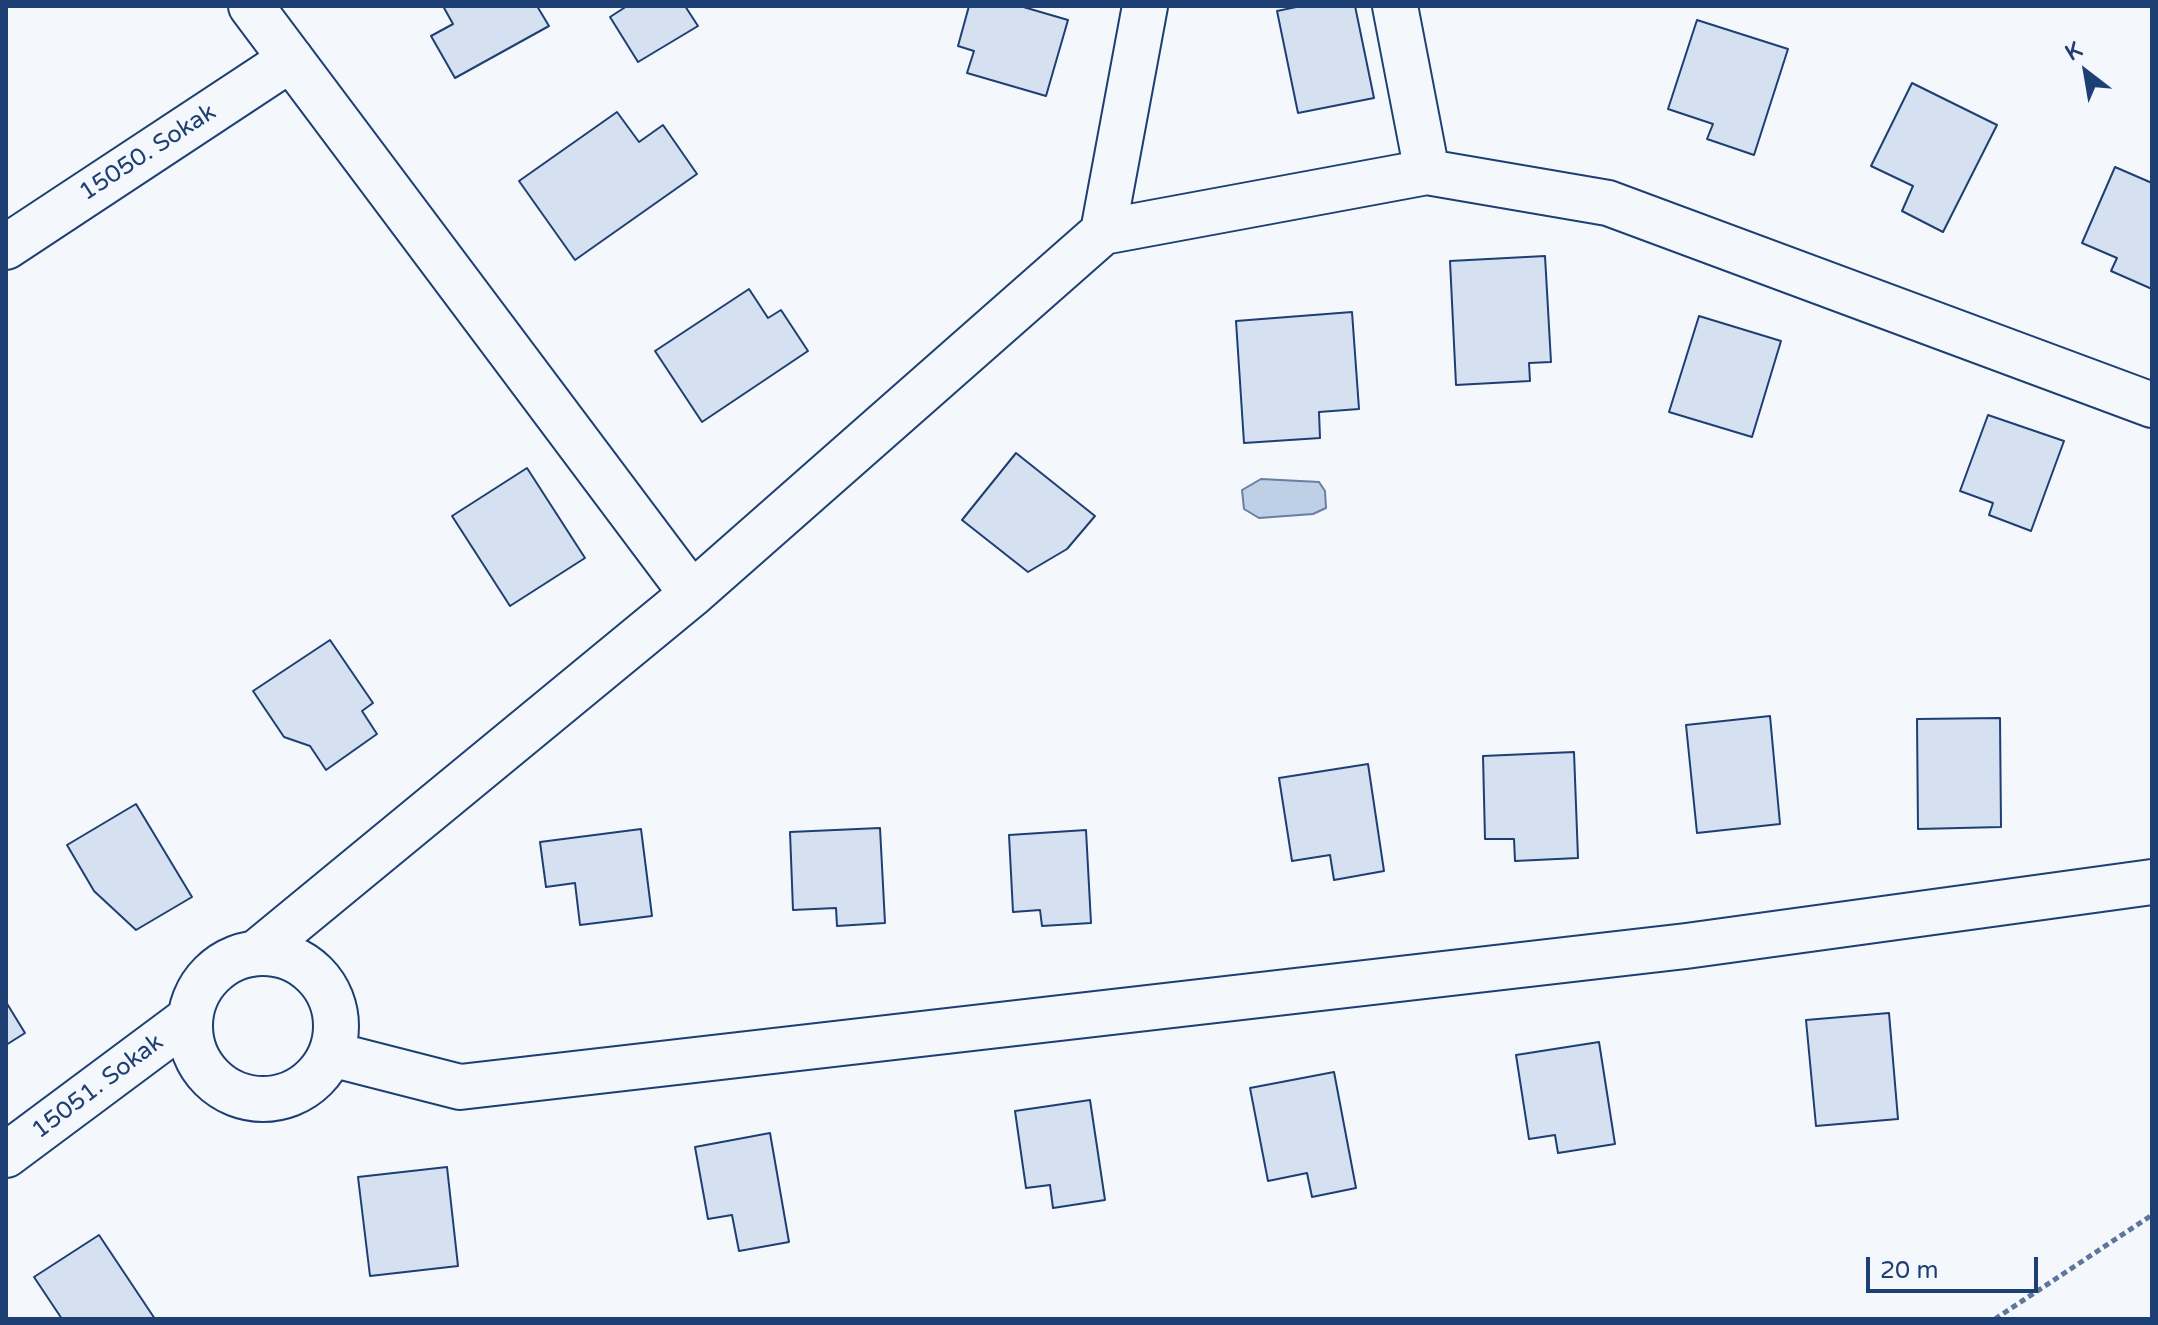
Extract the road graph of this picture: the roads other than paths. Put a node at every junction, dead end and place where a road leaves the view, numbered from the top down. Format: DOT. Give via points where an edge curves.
graph roads {
  1 [pos="251,6"];
  2 [pos="1145,6"];
  3 [pos="1395,6"];
  4 [pos="291,59"];
  5 [pos="1427,172"];
  6 [pos="1103,232"];
  7 [pos="6,247"];
  8 [pos="2152,405"];
  9 [pos="692,594"];
  10 [pos="2152,882"];
  11 [pos="256,953"];
  12 [pos="190,1018"];
  13 [pos="331,1054"];
  14 [pos="6,1155"];
  1 -- 4 [label="street"];
  2 -- 6 [label="street"];
  3 -- 5 [label="street"];
  4 -- 7 [label="street, 15050. Sokak"];
  4 -- 9 [label="street"];
  5 -- 6 [label="street"];
  5 -- 8 [label="street" via="1608,203"];
  6 -- 9 [label="street"];
  9 -- 11 [label="street"];
  10 -- 13 [label="street" via="1686,946 460,1087"];
  11 -- 12 [label="street" via="231,960 211,975 197,994"];
  11 -- 13 [label="street" via="303,965 321,982 333,1005 337,1030"];
  12 -- 13 [label="street" via="199,1063 234,1094 279,1098 301,1089"];
  12 -- 14 [label="street, 15051. Sokak"];
}
